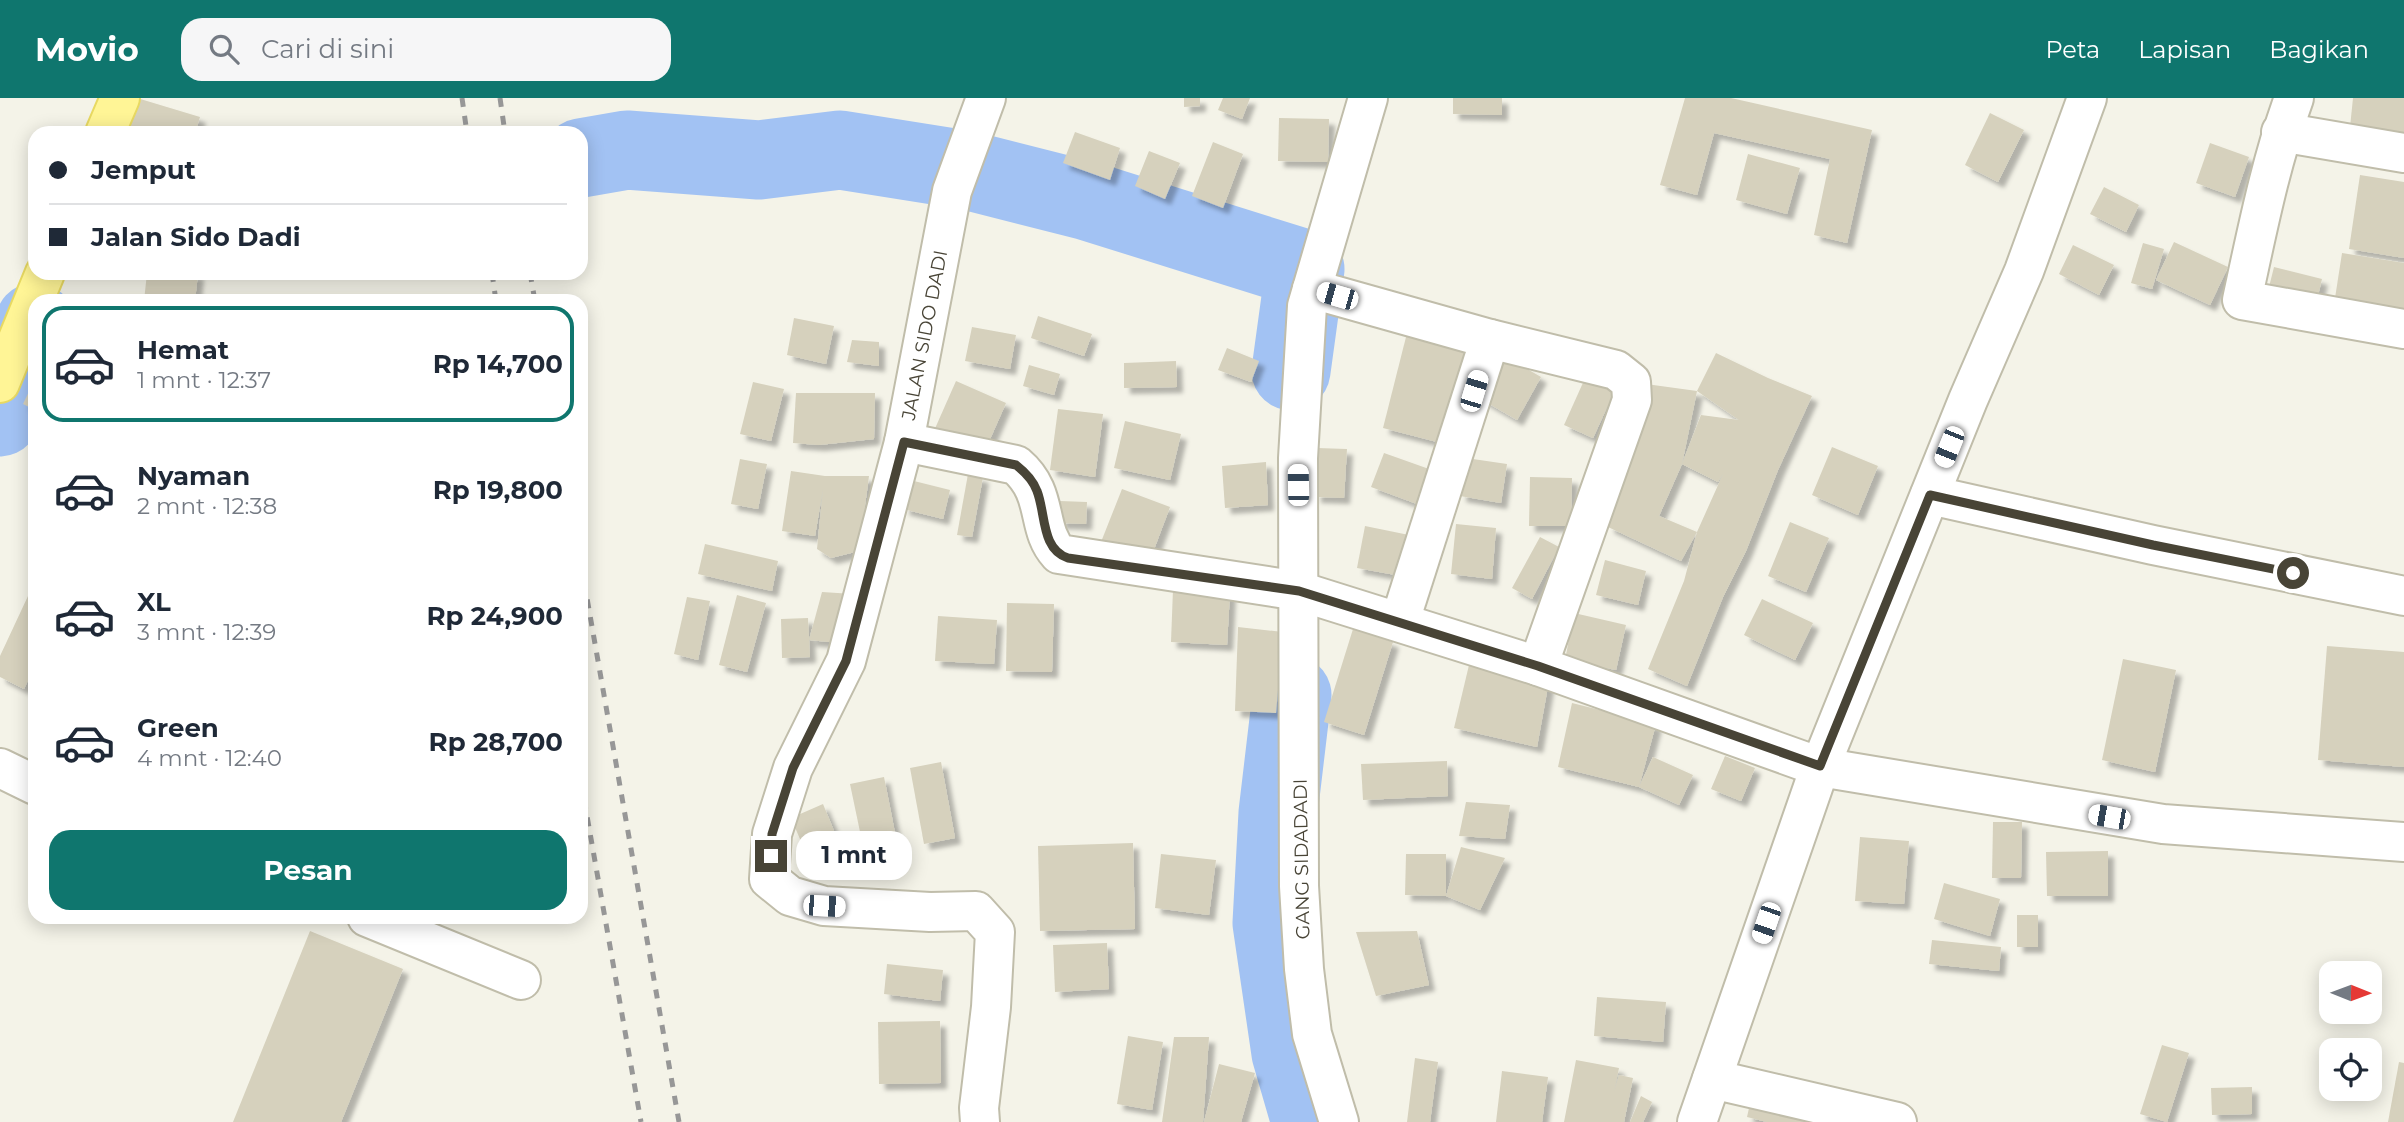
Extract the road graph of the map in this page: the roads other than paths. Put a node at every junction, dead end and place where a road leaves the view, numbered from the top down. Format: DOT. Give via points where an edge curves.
graph roads {
  1 [pos="120,98"];
  2 [pos="986,98"];
  3 [pos="1368,98"];
  4 [pos="2087,98"];
  5 [pos="2287,115"];
  6 [pos="108,126"];
  7 [pos="2404,153"];
  8 [pos="1311,289"];
  9 [pos="28,316"];
  10 [pos="2404,329"];
  11 [pos="1490,339"];
  12 [pos="0,383"];
  13 [pos="904,442"];
  14 [pos="1930,495"];
  15 [pos="1288,590"];
  16 [pos="2404,596"];
  17 [pos="1400,621"];
  18 [pos="1538,666"];
  19 [pos="1820,766"];
  20 [pos="0,768"];
  21 [pos="28,782"];
  22 [pos="2404,842"];
  23 [pos="384,924"];
  24 [pos="521,980"];
  25 [pos="1712,1079"];
  26 [pos="980,1122"];
  27 [pos="1339,1122"];
  28 [pos="1698,1122"];
  29 [pos="1897,1122"];
  1 -- 6 [label="main road"];
  2 -- 13 [label="street, JALAN SIDO DADI" via="952,191"];
  3 -- 8 [label="street, GANG SIDADADI"];
  4 -- 14 [label="street" via="2024,271"];
  5 -- 7 [label="street"];
  5 -- 10 [label="street" via="2263,198 2242,300"];
  8 -- 11 [label="street"];
  8 -- 15 [label="street, GANG SIDADADI"];
  9 -- 12 [label="main road"];
  11 -- 17 [label="street"];
  11 -- 18 [label="street" via="1616,370 1631,382 1632,400"];
  13 -- 15 [label="street" via="1016,465 1037,490 1050,545 1059,554"];
  13 -- 26 [label="street, JALAN SIDO DADI" via="846,661 793,768 772,834 769,879 790,896 824,906 976,911 995,932"];
  14 -- 16 [label="street"];
  14 -- 19 [label="street"];
  15 -- 17 [label="street"];
  15 -- 27 [label="street, GANG SIDADADI" via="1304,969 1312,1034"];
  17 -- 18 [label="street"];
  18 -- 19 [label="street"];
  19 -- 22 [label="street" via="2163,824"];
  19 -- 25 [label="street"];
  20 -- 21 [label="street"];
  23 -- 24 [label="street"];
  25 -- 28 [label="street"];
  25 -- 29 [label="street"];
}
